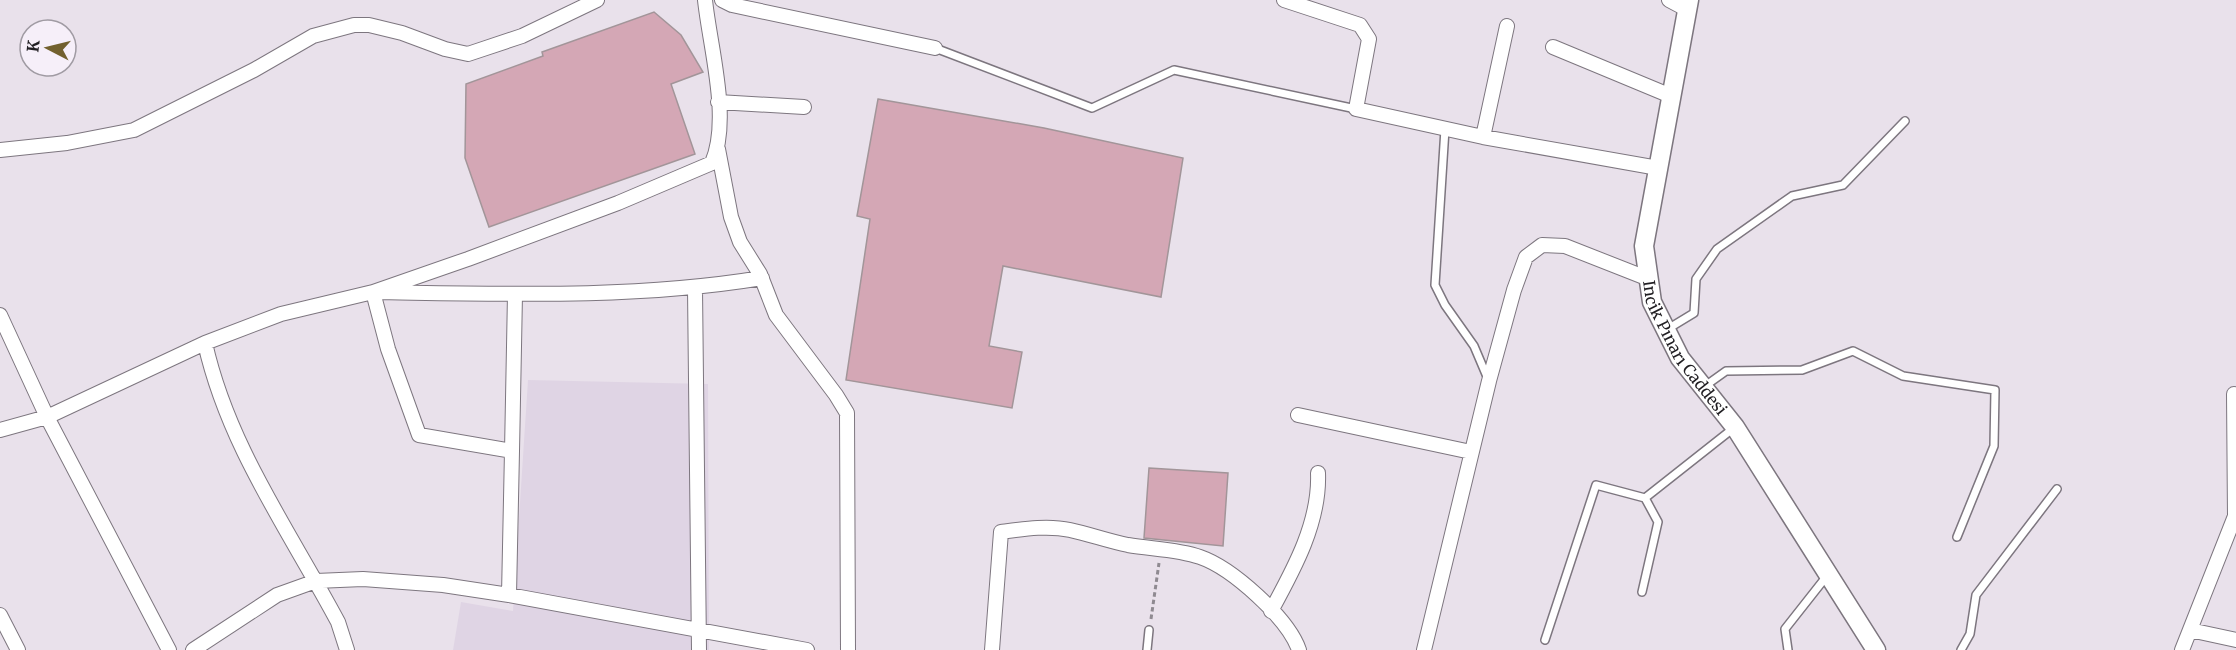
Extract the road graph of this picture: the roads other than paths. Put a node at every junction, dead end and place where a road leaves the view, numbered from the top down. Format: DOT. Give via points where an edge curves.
graph roads {
  1 [pos="597,0"];
  2 [pos="705,0"];
  3 [pos="722,0"];
  4 [pos="1284,0"];
  5 [pos="1669,0"];
  6 [pos="1688,5"];
  7 [pos="1508,26"];
  8 [pos="1553,47"];
  9 [pos="935,48"];
  10 [pos="1671,96"];
  11 [pos="718,102"];
  12 [pos="804,107"];
  13 [pos="1356,109"];
  14 [pos="1905,121"];
  15 [pos="1445,129"];
  16 [pos="1484,137"];
  17 [pos="718,149"];
  18 [pos="0,150"];
  19 [pos="1658,168"];
  20 [pos="762,278"];
  21 [pos="1649,279"];
  22 [pos="695,289"];
  23 [pos="373,292"];
  24 [pos="515,294"];
  25 [pos="0,315"];
  26 [pos="1666,330"];
  27 [pos="205,343"];
  28 [pos="1489,381"];
  29 [pos="1703,388"];
  30 [pos="2234,394"];
  31 [pos="1298,415"];
  32 [pos="47,417"];
  33 [pos="1735,427"];
  34 [pos="0,430"];
  35 [pos="512,451"];
  36 [pos="1471,452"];
  37 [pos="1318,473"];
  38 [pos="2057,489"];
  39 [pos="1645,498"];
  40 [pos="2236,516"];
  41 [pos="1958,537"];
  42 [pos="1828,575"];
  43 [pos="316,581"];
  44 [pos="1642,592"];
  45 [pos="509,595"];
  46 [pos="1271,611"];
  47 [pos="0,615"];
  48 [pos="699,630"];
  49 [pos="1149,630"];
  50 [pos="2190,630"];
  51 [pos="1545,640"];
  52 [pos="2236,640"];
  53 [pos="18,650"];
  54 [pos="169,650"];
  55 [pos="193,650"];
  56 [pos="347,650"];
  57 [pos="699,650"];
  58 [pos="807,650"];
  59 [pos="848,650"];
  60 [pos="992,650"];
  61 [pos="1147,650"];
  62 [pos="1299,650"];
  63 [pos="1424,650"];
  64 [pos="1788,650"];
  65 [pos="1876,650"];
  66 [pos="1961,650"];
  67 [pos="2182,650"];
  1 -- 18 [label="street" via="522,36 468,54 445,50 402,33 354,25 313,36 135,130"];
  2 -- 11 [label="street"];
  3 -- 9 [label="street"];
  4 -- 13 [label="street" via="1360,25 1369,39"];
  5 -- 6 [label="street"];
  6 -- 10 [label="main road, Incik Pınarı Caddesi"];
  7 -- 16 [label="street"];
  8 -- 10 [label="street"];
  9 -- 13 [label="lane" via="1092,108 1174,70"];
  10 -- 19 [label="main road, Incik Pınarı Caddesi"];
  11 -- 12 [label="street"];
  11 -- 17 [label="street"];
  13 -- 15 [label="street"];
  14 -- 26 [label="lane" via="1843,185 1792,196 1717,249 1696,279 1694,313"];
  15 -- 16 [label="street"];
  15 -- 28 [label="lane" via="1435,285 1474,346"];
  16 -- 19 [label="street"];
  17 -- 20 [label="street" via="731,217 740,242"];
  17 -- 23 [label="street" via="712,163 618,203"];
  19 -- 21 [label="main road, Incik Pınarı Caddesi" via="1644,246"];
  20 -- 22 [label="street"];
  20 -- 59 [label="street" via="776,315 847,413"];
  21 -- 26 [label="main road, Incik Pınarı Caddesi" via="1652,302"];
  21 -- 28 [label="street" via="1565,246 1542,245 1526,257"];
  22 -- 24 [label="street"];
  22 -- 48 [label="street"];
  23 -- 24 [label="street"];
  23 -- 27 [label="street" via="281,314"];
  23 -- 35 [label="street" via="388,349 419,435"];
  24 -- 35 [label="street"];
  25 -- 32 [label="street"];
  26 -- 29 [label="main road, Incik Pınarı Caddesi" via="1680,358"];
  27 -- 32 [label="street"];
  27 -- 43 [label="street" via="215,385 239,446"];
  28 -- 36 [label="street"];
  29 -- 33 [label="main road, Incik Pınarı Caddesi"];
  29 -- 41 [label="lane" via="1726,371 1802,370 1853,351 1903,376 1995,390 1994,446"];
  30 -- 40 [label="street"];
  31 -- 36 [label="street"];
  32 -- 34 [label="street"];
  32 -- 54 [label="street"];
  33 -- 39 [label="lane"];
  33 -- 42 [label="main road, Incik Pınarı Caddesi"];
  35 -- 45 [label="street"];
  36 -- 63 [label="street"];
  37 -- 46 [label="street" via="1319,494 1306,537"];
  38 -- 66 [label="lane" via="1976,595 1970,634"];
  39 -- 44 [label="lane" via="1658,522"];
  39 -- 51 [label="lane" via="1596,485"];
  40 -- 50 [label="street"];
  42 -- 64 [label="lane" via="1785,629"];
  42 -- 65 [label="main road, Incik Pınarı Caddesi"];
  43 -- 45 [label="street" via="363,579"];
  43 -- 55 [label="street" via="277,595"];
  43 -- 56 [label="street" via="338,622"];
  45 -- 48 [label="street"];
  46 -- 60 [label="street" via="1223,569 1200,557 1125,545 1067,529 1029,528 1001,532"];
  46 -- 62 [label="street" via="1297,642"];
  47 -- 53 [label="street"];
  48 -- 57 [label="street"];
  48 -- 58 [label="street"];
  49 -- 61 [label="lane"];
  50 -- 52 [label="street"];
  50 -- 67 [label="street"];
}
